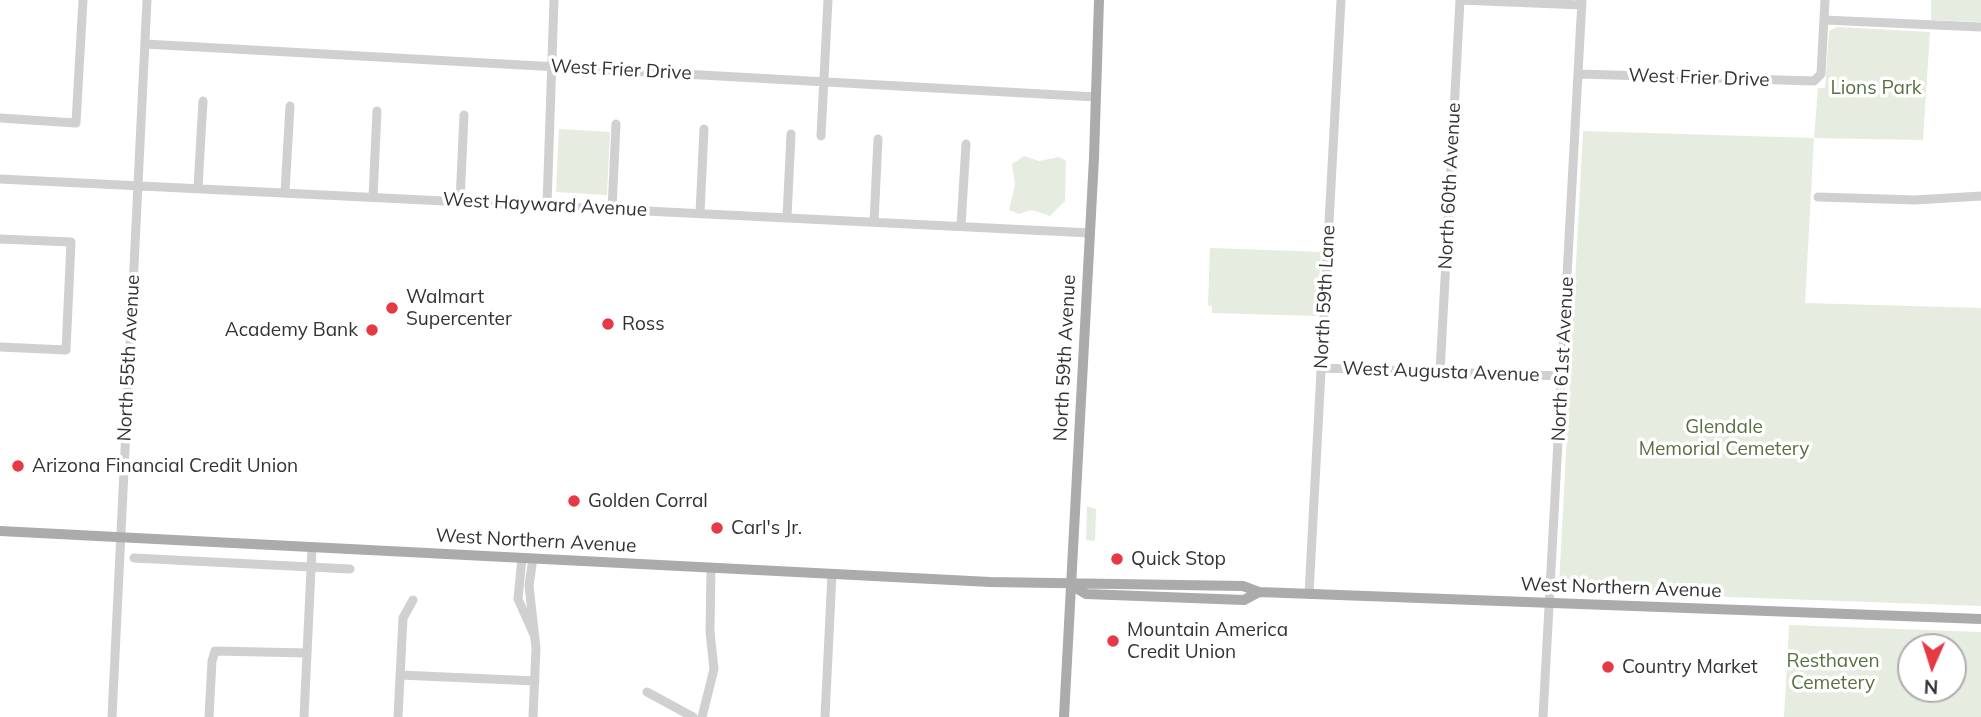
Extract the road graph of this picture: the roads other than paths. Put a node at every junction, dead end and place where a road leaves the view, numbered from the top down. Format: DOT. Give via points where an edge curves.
graph roads {
  1 [pos="83,0"];
  2 [pos="147,0"];
  3 [pos="554,0"];
  4 [pos="828,0"];
  5 [pos="1099,0"];
  6 [pos="1341,0"];
  7 [pos="1460,0"];
  8 [pos="1825,0"];
  9 [pos="1582,2"];
  10 [pos="1824,20"];
  11 [pos="1981,27"];
  12 [pos="145,44"];
  13 [pos="551,66"];
  14 [pos="1578,74"];
  15 [pos="823,82"];
  16 [pos="1096,97"];
  17 [pos="203,101"];
  18 [pos="290,106"];
  19 [pos="377,111"];
  20 [pos="464,115"];
  21 [pos="0,118"];
  22 [pos="616,124"];
  23 [pos="704,129"];
  24 [pos="791,134"];
  25 [pos="821,136"];
  26 [pos="878,139"];
  27 [pos="966,144"];
  28 [pos="0,179"];
  29 [pos="139,184"];
  30 [pos="198,187"];
  31 [pos="285,192"];
  32 [pos="1981,196"];
  33 [pos="373,197"];
  34 [pos="1818,197"];
  35 [pos="460,201"];
  36 [pos="547,205"];
  37 [pos="612,209"];
  38 [pos="699,213"];
  39 [pos="787,217"];
  40 [pos="874,222"];
  41 [pos="961,226"];
  42 [pos="1090,233"];
  43 [pos="0,239"];
  44 [pos="0,347"];
  45 [pos="1321,368"];
  46 [pos="1440,372"];
  47 [pos="1562,376"];
  48 [pos="0,531"];
  49 [pos="119,537"];
  50 [pos="312,548"];
  51 [pos="134,558"];
  52 [pos="527,558"];
  53 [pos="311,566"];
  54 [pos="711,568"];
  55 [pos="350,569"];
  56 [pos="832,574"];
  57 [pos="1071,585"];
  58 [pos="1309,594"];
  59 [pos="413,600"];
  60 [pos="1549,603"];
  61 [pos="1981,619"];
  62 [pos="307,653"];
  63 [pos="400,674"];
  64 [pos="535,681"];
  65 [pos="647,692"];
  66 [pos="112,717"];
  67 [pos="209,717"];
  68 [pos="304,717"];
  69 [pos="398,717"];
  70 [pos="533,717"];
  71 [pos="694,717"];
  72 [pos="702,717"];
  73 [pos="825,717"];
  74 [pos="1064,717"];
  75 [pos="1543,717"];
  1 -- 21 [label="street" via="76,123"];
  2 -- 12 [label="street, North 55th Avenue"];
  3 -- 13 [label="street"];
  4 -- 15 [label="street"];
  5 -- 16 [label="main road, North 59th Avenue"];
  6 -- 45 [label="street, North 59th Lane"];
  7 -- 9 [label="street"];
  7 -- 46 [label="street, North 60th Avenue"];
  8 -- 10 [label="street"];
  9 -- 14 [label="street, North 61st Avenue"];
  10 -- 11 [label="street"];
  10 -- 14 [label="street, West Frier Drive" via="1819,79"];
  12 -- 13 [label="street, West Frier Drive"];
  12 -- 29 [label="street, North 55th Avenue"];
  13 -- 15 [label="street, West Frier Drive"];
  13 -- 36 [label="street"];
  14 -- 47 [label="street, North 61st Avenue"];
  15 -- 16 [label="street, West Frier Drive"];
  15 -- 25 [label="street"];
  16 -- 42 [label="main road, North 59th Avenue"];
  17 -- 30 [label="street"];
  18 -- 31 [label="street"];
  19 -- 33 [label="street"];
  20 -- 35 [label="street"];
  22 -- 37 [label="street"];
  23 -- 38 [label="street"];
  24 -- 39 [label="street"];
  26 -- 40 [label="street"];
  27 -- 41 [label="street"];
  28 -- 29 [label="street, West Hayward Avenue"];
  29 -- 30 [label="street, West Hayward Avenue"];
  29 -- 49 [label="street, North 55th Avenue"];
  30 -- 31 [label="street, West Hayward Avenue"];
  31 -- 33 [label="street, West Hayward Avenue"];
  32 -- 34 [label="street" via="1915,200"];
  33 -- 35 [label="street, West Hayward Avenue"];
  35 -- 36 [label="street, West Hayward Avenue"];
  36 -- 37 [label="street, West Hayward Avenue"];
  37 -- 38 [label="street, West Hayward Avenue"];
  38 -- 39 [label="street, West Hayward Avenue"];
  39 -- 40 [label="street, West Hayward Avenue"];
  40 -- 41 [label="street, West Hayward Avenue"];
  41 -- 42 [label="street, West Hayward Avenue"];
  42 -- 57 [label="main road, North 59th Avenue"];
  43 -- 44 [label="street" via="71,242 66,350"];
  45 -- 46 [label="street, West Augusta Avenue"];
  45 -- 58 [label="street, North 59th Lane"];
  46 -- 47 [label="street, West Augusta Avenue"];
  47 -- 60 [label="street, North 61st Avenue"];
  48 -- 49 [label="main road, West Northern Avenue"];
  49 -- 50 [label="main road, West Northern Avenue"];
  49 -- 66 [label="street, North 55th Avenue"];
  50 -- 52 [label="main road, West Northern Avenue"];
  50 -- 53 [label="street"];
  51 -- 53 [label="street"];
  52 -- 54 [label="main road, West Northern Avenue"];
  52 -- 64 [label="street" via="518,599 536,639"];
  53 -- 55 [label="street"];
  53 -- 62 [label="street"];
  54 -- 56 [label="main road, West Northern Avenue"];
  54 -- 72 [label="street" via="714,669"];
  56 -- 57 [label="main road, West Northern Avenue"];
  56 -- 73 [label="street"];
  57 -- 58 [label="main road, West Northern Avenue" via="1243,586 1259,592"];
  57 -- 74 [label="main road, North 59th Avenue"];
  58 -- 60 [label="main road, West Northern Avenue"];
  59 -- 63 [label="street" via="403,618"];
  60 -- 61 [label="main road, West Northern Avenue"];
  60 -- 75 [label="street, North 61st Avenue"];
  62 -- 67 [label="street" via="215,650"];
  62 -- 68 [label="street"];
  63 -- 64 [label="street"];
  63 -- 69 [label="street"];
  64 -- 70 [label="street"];
  65 -- 71 [label="street"];
}
